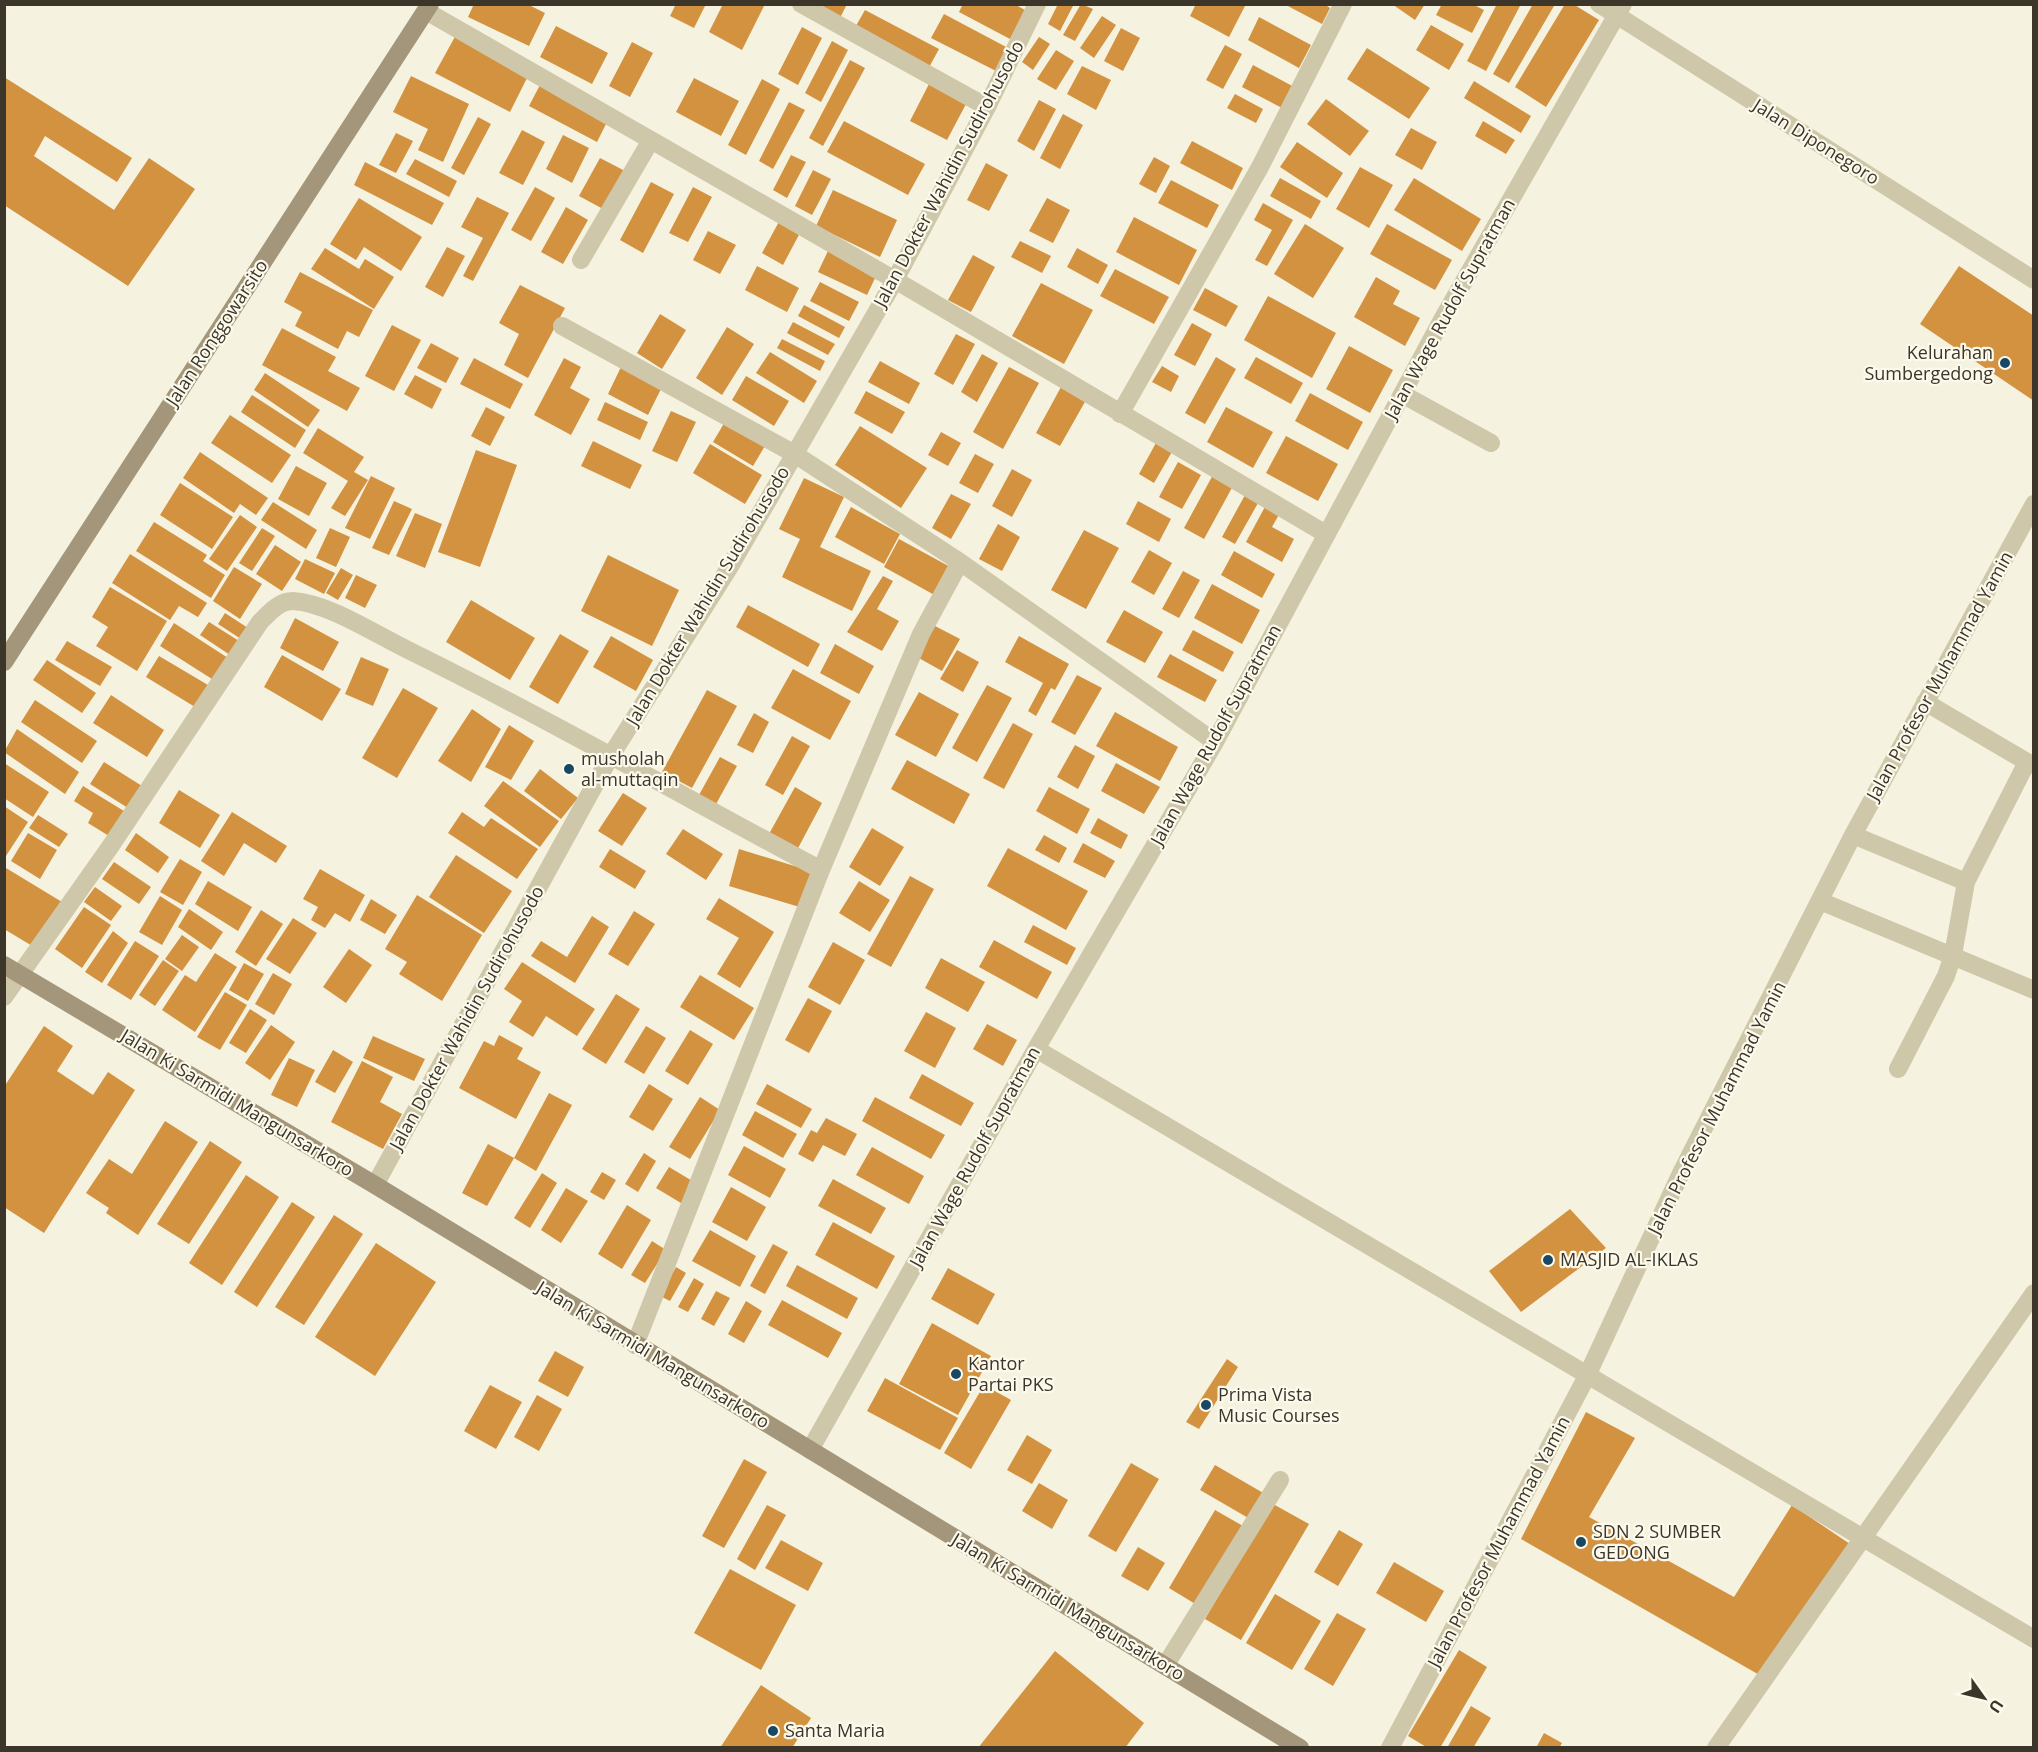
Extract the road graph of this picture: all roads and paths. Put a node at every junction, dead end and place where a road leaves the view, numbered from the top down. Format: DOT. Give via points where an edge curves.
graph roads {
  1 [pos="801,4"];
  2 [pos="1037,4"];
  3 [pos="1343,4"];
  4 [pos="1599,4"];
  5 [pos="428,8"];
  6 [pos="1619,10"];
  7 [pos="987,107"];
  8 [pos="651,140"];
  9 [pos="582,260"];
  10 [pos="895,280"];
  11 [pos="2034,280"];
  12 [pos="562,326"];
  13 [pos="1402,394"];
  14 [pos="1120,414"];
  15 [pos="1491,443"];
  16 [pos="793,453"];
  17 [pos="2034,504"];
  18 [pos="1326,534"];
  19 [pos="960,562"];
  20 [pos="4,662"];
  21 [pos="1925,702"];
  22 [pos="1215,741"];
  23 [pos="610,758"];
  24 [pos="2030,763"];
  25 [pos="1853,835"];
  26 [pos="821,870"];
  27 [pos="1966,882"];
  28 [pos="1820,901"];
  29 [pos="1953,955"];
  30 [pos="4,965"];
  31 [pos="20,975"];
  32 [pos="2034,990"];
  33 [pos="4,997"];
  34 [pos="1036,1049"];
  35 [pos="1898,1069"];
  36 [pos="375,1185"];
  37 [pos="2034,1293"];
  38 [pos="635,1346"];
  39 [pos="1587,1376"];
  40 [pos="810,1450"];
  41 [pos="1280,1480"];
  42 [pos="1861,1537"];
  43 [pos="2034,1639"];
  44 [pos="1165,1666"];
  45 [pos="1300,1748"];
  46 [pos="1390,1748"];
  47 [pos="1716,1748"];
  1 -- 7 [label="street"];
  2 -- 7 [label="street, Jalan Dokter Wahidin Sudirohusodo"];
  3 -- 14 [label="street" via="1260,167"];
  4 -- 6 [label="street, Jalan Diponegoro"];
  5 -- 8 [label="street"];
  5 -- 20 [label="main road, Jalan Ronggowarsito"];
  6 -- 11 [label="street, Jalan Diponegoro"];
  6 -- 13 [label="street, Jalan Wage Rudolf Supratman"];
  7 -- 10 [label="street, Jalan Dokter Wahidin Sudirohusodo"];
  8 -- 9 [label="street"];
  8 -- 10 [label="street"];
  10 -- 14 [label="street"];
  10 -- 16 [label="street, Jalan Dokter Wahidin Sudirohusodo"];
  12 -- 16 [label="street"];
  13 -- 15 [label="street"];
  13 -- 18 [label="street, Jalan Wage Rudolf Supratman"];
  14 -- 18 [label="street"];
  16 -- 19 [label="street"];
  16 -- 23 [label="street, Jalan Dokter Wahidin Sudirohusodo" via="729,568"];
  17 -- 21 [label="street, Jalan Profesor Muhammad Yamin"];
  18 -- 22 [label="street, Jalan Wage Rudolf Supratman"];
  19 -- 22 [label="street"];
  19 -- 26 [label="street" via="921,634"];
  21 -- 24 [label="street"];
  21 -- 25 [label="street, Jalan Profesor Muhammad Yamin"];
  22 -- 34 [label="street, Jalan Wage Rudolf Supratman"];
  23 -- 26 [label="street"];
  23 -- 31 [label="street" via="451,671 331,612 306,603 279,604 260,622"];
  23 -- 36 [label="street, Jalan Dokter Wahidin Sudirohusodo"];
  24 -- 27 [label="street"];
  25 -- 27 [label="street"];
  25 -- 28 [label="street, Jalan Profesor Muhammad Yamin"];
  26 -- 38 [label="street"];
  27 -- 29 [label="street"];
  28 -- 29 [label="street"];
  28 -- 39 [label="street, Jalan Profesor Muhammad Yamin" via="1681,1173"];
  29 -- 32 [label="street"];
  29 -- 35 [label="street"];
  30 -- 31 [label="main road, Jalan Ki Sarmidi Mangunsarkoro"];
  31 -- 33 [label="street"];
  31 -- 36 [label="main road, Jalan Ki Sarmidi Mangunsarkoro"];
  34 -- 39 [label="street"];
  34 -- 40 [label="street, Jalan Wage Rudolf Supratman"];
  36 -- 38 [label="main road, Jalan Ki Sarmidi Mangunsarkoro"];
  37 -- 42 [label="street"];
  38 -- 40 [label="main road, Jalan Ki Sarmidi Mangunsarkoro"];
  39 -- 42 [label="street"];
  39 -- 46 [label="street, Jalan Profesor Muhammad Yamin"];
  40 -- 44 [label="main road, Jalan Ki Sarmidi Mangunsarkoro"];
  41 -- 44 [label="street"];
  42 -- 43 [label="street"];
  42 -- 47 [label="street"];
  44 -- 45 [label="main road, Jalan Ki Sarmidi Mangunsarkoro"];
}
